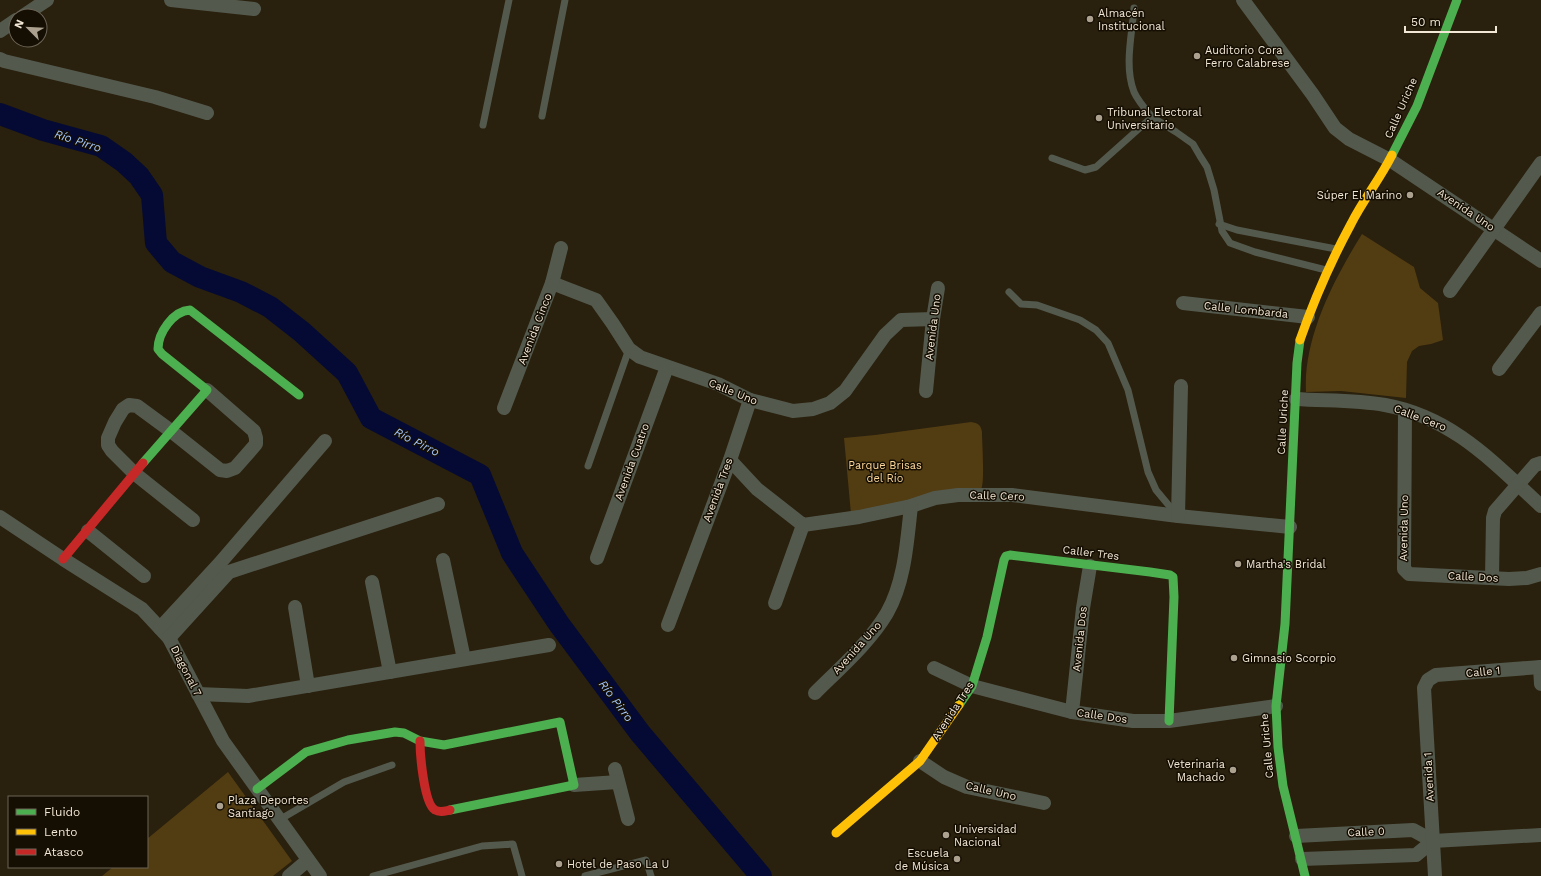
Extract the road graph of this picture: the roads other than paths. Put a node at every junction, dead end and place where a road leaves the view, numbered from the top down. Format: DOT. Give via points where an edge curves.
graph roads {
  1 [pos="47,0"];
  2 [pos="171,0"];
  3 [pos="509,0"];
  4 [pos="565,0"];
  5 [pos="1243,0"];
  6 [pos="1457,0"];
  7 [pos="34,8"];
  8 [pos="1134,8"];
  9 [pos="254,9"];
  10 [pos="0,59"];
  11 [pos="206,113"];
  12 [pos="542,116"];
  13 [pos="1152,117"];
  14 [pos="483,125"];
  15 [pos="1052,158"];
  16 [pos="1390,160"];
  17 [pos="1541,163"];
  18 [pos="1219,224"];
  19 [pos="1494,229"];
  20 [pos="561,248"];
  21 [pos="1338,249"];
  22 [pos="1541,261"];
  23 [pos="1328,271"];
  24 [pos="552,283"];
  25 [pos="938,288"];
  26 [pos="1450,291"];
  27 [pos="1009,292"];
  28 [pos="1183,303"];
  29 [pos="1541,313"];
  30 [pos="1308,317"];
  31 [pos="933,319"];
  32 [pos="629,349"];
  33 [pos="667,367"];
  34 [pos="1499,368"];
  35 [pos="1181,386"];
  36 [pos="207,390"];
  37 [pos="926,391"];
  38 [pos="300,395"];
  39 [pos="1296,399"];
  40 [pos="750,400"];
  41 [pos="504,408"];
  42 [pos="1405,411"];
  43 [pos="171,431"];
  44 [pos="325,442"];
  45 [pos="730,460"];
  46 [pos="1541,463"];
  47 [pos="588,466"];
  48 [pos="134,473"];
  49 [pos="1518,485"];
  50 [pos="438,504"];
  51 [pos="911,506"];
  52 [pos="1541,506"];
  53 [pos="1178,516"];
  54 [pos="0,517"];
  55 [pos="193,520"];
  56 [pos="802,525"];
  57 [pos="1290,527"];
  58 [pos="88,531"];
  59 [pos="1010,555"];
  60 [pos="598,558"];
  61 [pos="63,559"];
  62 [pos="443,560"];
  63 [pos="1090,566"];
  64 [pos="224,567"];
  65 [pos="1406,572"];
  66 [pos="1541,574"];
  67 [pos="144,576"];
  68 [pos="1492,578"];
  69 [pos="372,582"];
  70 [pos="775,603"];
  71 [pos="295,607"];
  72 [pos="668,625"];
  73 [pos="165,633"];
  74 [pos="549,645"];
  75 [pos="464,659"];
  76 [pos="1541,667"];
  77 [pos="934,668"];
  78 [pos="390,672"];
  79 [pos="1428,680"];
  80 [pos="1541,684"];
  81 [pos="308,686"];
  82 [pos="972,686"];
  83 [pos="816,693"];
  84 [pos="198,694"];
  85 [pos="1276,706"];
  86 [pos="1072,712"];
  87 [pos="1169,722"];
  88 [pos="420,741"];
  89 [pos="920,761"];
  90 [pos="392,765"];
  91 [pos="574,785"];
  92 [pos="257,789"];
  93 [pos="1044,803"];
  94 [pos="628,819"];
  95 [pos="279,820"];
  96 [pos="836,832"];
  97 [pos="1541,835"];
  98 [pos="1296,836"];
  99 [pos="1433,841"];
  100 [pos="1302,859"];
  101 [pos="308,860"];
  102 [pos="289,876"];
  103 [pos="320,876"];
  104 [pos="373,876"];
  105 [pos="522,876"];
  106 [pos="585,876"];
  107 [pos="651,876"];
  108 [pos="1305,876"];
  109 [pos="1435,876"];
  1 -- 7 [label="street"];
  2 -- 9 [label="street"];
  3 -- 14 [label="lane"];
  4 -- 12 [label="lane"];
  5 -- 16 [label="street, Avenida Uno" via="1335,128 1348,139"];
  6 -- 16 [label="street, Calle Uriche" via="1417,106"];
  8 -- 13 [label="lane" via="1129,61 1131,78 1134,92"];
  10 -- 11 [label="street" via="155,97"];
  13 -- 15 [label="lane" via="1096,167 1085,170"];
  13 -- 18 [label="lane" via="1192,144 1207,167 1214,190"];
  16 -- 19 [label="street, Avenida Uno"];
  16 -- 21 [label="street, Calle Uriche"];
  17 -- 19 [label="street"];
  18 -- 21 [label="lane" via="1237,230"];
  18 -- 23 [label="lane" via="1225,238 1240,248"];
  19 -- 22 [label="street, Avenida Uno"];
  19 -- 26 [label="street"];
  20 -- 24 [label="street, Avenida Cinco"];
  21 -- 23 [label="street, Calle Uriche"];
  23 -- 30 [label="street, Calle Uriche"];
  24 -- 32 [label="street, Calle Uno" via="596,300"];
  24 -- 41 [label="street, Avenida Cinco"];
  25 -- 31 [label="street, Avenida Uno"];
  27 -- 53 [label="lane" via="1021,304 1037,305 1080,320 1096,330 1108,343 1128,390 1148,472 1156,490"];
  28 -- 30 [label="street, Calle Lombarda"];
  29 -- 34 [label="street"];
  30 -- 39 [label="street, Calle Uriche" via="1300,341"];
  31 -- 37 [label="street, Avenida Uno"];
  31 -- 40 [label="street, Calle Uno" via="901,320 885,335 845,391 830,403 813,409 793,411"];
  32 -- 33 [label="street, Calle Uno" via="640,357"];
  32 -- 47 [label="lane"];
  33 -- 40 [label="street, Calle Uno" via="718,384"];
  33 -- 60 [label="street, Avenida Cuatro"];
  35 -- 53 [label="street"];
  36 -- 38 [label="street" via="158,348 158,342 172,318 184,310 190,310"];
  36 -- 43 [label="street"];
  36 -- 43 [label="street" via="254,431 256,444 235,468 220,470"];
  39 -- 42 [label="street, Calle Cero" via="1369,403"];
  39 -- 57 [label="street, Calle Uriche"];
  40 -- 45 [label="street, Avenida Tres"];
  42 -- 49 [label="street, Calle Cero" via="1445,426 1474,445"];
  42 -- 65 [label="street, Avenida Uno"];
  43 -- 48 [label="street"];
  43 -- 48 [label="street" via="137,406 129,405 122,409 108,438 108,445"];
  44 -- 64 [label="street"];
  45 -- 56 [label="street" via="757,490"];
  45 -- 72 [label="street, Avenida Tres"];
  46 -- 49 [label="street" via="1535,465"];
  48 -- 55 [label="street"];
  48 -- 58 [label="street"];
  49 -- 52 [label="street, Calle Cero"];
  49 -- 68 [label="street" via="1500,504 1493,518"];
  50 -- 64 [label="street"];
  51 -- 53 [label="street, Calle Cero" via="936,498 958,495 1012,495"];
  51 -- 56 [label="street, Calle Cero" via="860,518"];
  51 -- 83 [label="street, Avenida Uno" via="905,557 888,612 875,630"];
  53 -- 57 [label="street, Calle Cero"];
  54 -- 61 [label="street, Diagonal 7"];
  56 -- 70 [label="street"];
  57 -- 85 [label="street, Calle Uriche" via="1285,624"];
  58 -- 61 [label="street"];
  58 -- 67 [label="street"];
  59 -- 63 [label="street, Caller Tres"];
  59 -- 82 [label="street, Avenida Tres" via="1004,560 1000,586"];
  61 -- 73 [label="street, Diagonal 7" via="142,609"];
  62 -- 75 [label="street"];
  63 -- 86 [label="street, Avenida Dos" via="1082,608"];
  63 -- 87 [label="street, Caller Tres" via="1170,575 1174,580"];
  64 -- 73 [label="street"];
  65 -- 68 [label="street, Calle Dos"];
  66 -- 68 [label="street, Calle Dos" via="1527,578"];
  69 -- 78 [label="street"];
  71 -- 81 [label="street"];
  73 -- 84 [label="street, Diagonal 7"];
  74 -- 75 [label="street"];
  75 -- 78 [label="street"];
  76 -- 79 [label="street, Calle 1" via="1436,675"];
  76 -- 80 [label="street"];
  77 -- 82 [label="street, Calle Dos"];
  78 -- 81 [label="street"];
  79 -- 99 [label="street, Avenida 1" via="1424,688"];
  81 -- 84 [label="street" via="248,696"];
  82 -- 86 [label="street, Calle Dos"];
  82 -- 89 [label="street, Avenida Tres"];
  84 -- 92 [label="street, Diagonal 7" via="223,741"];
  85 -- 87 [label="street, Calle Dos"];
  85 -- 98 [label="street, Calle Uriche" via="1283,786"];
  86 -- 87 [label="street, Calle Dos" via="1133,721"];
  88 -- 91 [label="street" via="444,744 560,722"];
  88 -- 91 [label="street" via="420,756 429,804 442,812"];
  88 -- 92 [label="street" via="404,733 395,732 348,740 306,752"];
  89 -- 93 [label="street, Calle Uno" via="944,777 967,787"];
  89 -- 96 [label="street, Avenida Tres"];
  90 -- 95 [label="lane" via="344,782"];
  91 -- 94 [label="street" via="616,776"];
  92 -- 95 [label="street, Diagonal 7"];
  95 -- 101 [label="street, Diagonal 7"];
  97 -- 99 [label="street"];
  98 -- 99 [label="street, Calle 0" via="1413,830"];
  98 -- 100 [label="street, Calle Uriche"];
  99 -- 100 [label="street" via="1416,855"];
  99 -- 109 [label="street, Avenida 1"];
  100 -- 108 [label="street, Calle Uriche"];
  101 -- 102 [label="street"];
  101 -- 103 [label="street, Diagonal 7"];
  104 -- 105 [label="lane" via="482,846 513,844"];
  106 -- 107 [label="lane" via="646,860"];
}
